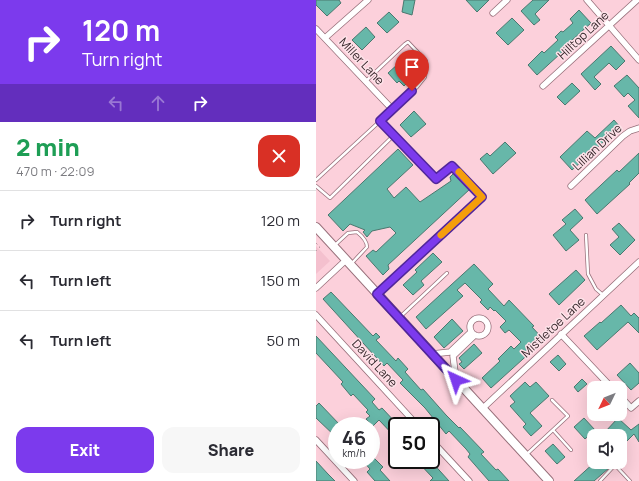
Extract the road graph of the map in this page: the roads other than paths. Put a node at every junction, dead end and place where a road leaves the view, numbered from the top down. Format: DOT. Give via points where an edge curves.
graph roads {
  1 [pos="368,0"];
  2 [pos="507,0"];
  3 [pos="586,0"];
  4 [pos="637,0"];
  5 [pos="493,13"];
  6 [pos="609,25"];
  7 [pos="316,28"];
  8 [pos="325,38"];
  9 [pos="639,60"];
  10 [pos="366,81"];
  11 [pos="543,86"];
  12 [pos="392,110"];
  13 [pos="380,121"];
  14 [pos="639,128"];
  15 [pos="394,135"];
  16 [pos="316,180"];
  17 [pos="316,186"];
  18 [pos="571,186"];
  19 [pos="316,227"];
  20 [pos="586,235"];
  21 [pos="334,247"];
  22 [pos="348,262"];
  23 [pos="639,262"];
  24 [pos="447,273"];
  25 [pos="316,288"];
  26 [pos="377,294"];
  27 [pos="604,295"];
  28 [pos="316,315"];
  29 [pos="399,318"];
  30 [pos="473,334"];
  31 [pos="561,334"];
  32 [pos="432,354"];
  33 [pos="452,354"];
  34 [pos="456,380"];
  35 [pos="605,381"];
  36 [pos="552,400"];
  37 [pos="639,402"];
  38 [pos="627,404"];
  39 [pos="482,409"];
  40 [pos="410,417"];
  41 [pos="553,430"];
  42 [pos="316,440"];
  43 [pos="440,450"];
  44 [pos="571,450"];
  45 [pos="525,456"];
  46 [pos="354,481"];
  47 [pos="469,481"];
  48 [pos="549,481"];
  49 [pos="600,481"];
  50 [pos="630,481"];
  1 -- 8 [label="street"];
  2 -- 5 [label="street"];
  3 -- 6 [label="street"];
  4 -- 6 [label="street, Hilltop Lane"];
  6 -- 9 [label="street"];
  6 -- 11 [label="street, Hilltop Lane"];
  7 -- 8 [label="street, Miller Lane"];
  8 -- 10 [label="street, Miller Lane"];
  10 -- 12 [label="street, Miller Lane"];
  10 -- 12 [label="lane" via="408,42 426,61 425,76"];
  12 -- 13 [label="lane"];
  13 -- 15 [label="lane"];
  13 -- 16 [label="lane"];
  14 -- 18 [label="street, Lillian Drive" via="623,136"];
  15 -- 17 [label="lane" via="330,198"];
  15 -- 26 [label="lane" via="436,179 452,166 482,197"];
  19 -- 21 [label="main road"];
  20 -- 27 [label="lane" via="588,274 596,289"];
  21 -- 22 [label="main road"];
  21 -- 22 [label="lane" via="348,233 354,232 365,240 367,247"];
  22 -- 25 [label="street"];
  22 -- 26 [label="main road"];
  23 -- 27 [label="street, Mistletoe Lane"];
  24 -- 29 [label="lane"];
  26 -- 29 [label="main road"];
  27 -- 31 [label="street, Mistletoe Lane"];
  28 -- 40 [label="street, David Lane"];
  29 -- 32 [label="main road"];
  30 -- 33 [label="street"];
  31 -- 35 [label="street"];
  31 -- 39 [label="street, Mistletoe Lane"];
  32 -- 33 [label="street"];
  32 -- 34 [label="main road"];
  33 -- 34 [label="street"];
  34 -- 39 [label="main road"];
  36 -- 41 [label="lane" via="568,416"];
  37 -- 38 [label="street" via="631,408"];
  39 -- 45 [label="main road"];
  41 -- 44 [label="lane"];
  41 -- 45 [label="lane"];
  42 -- 46 [label="street"];
  43 -- 47 [label="street"];
  45 -- 48 [label="main road"];
  49 -- 50 [label="lane" via="615,466"];
}
